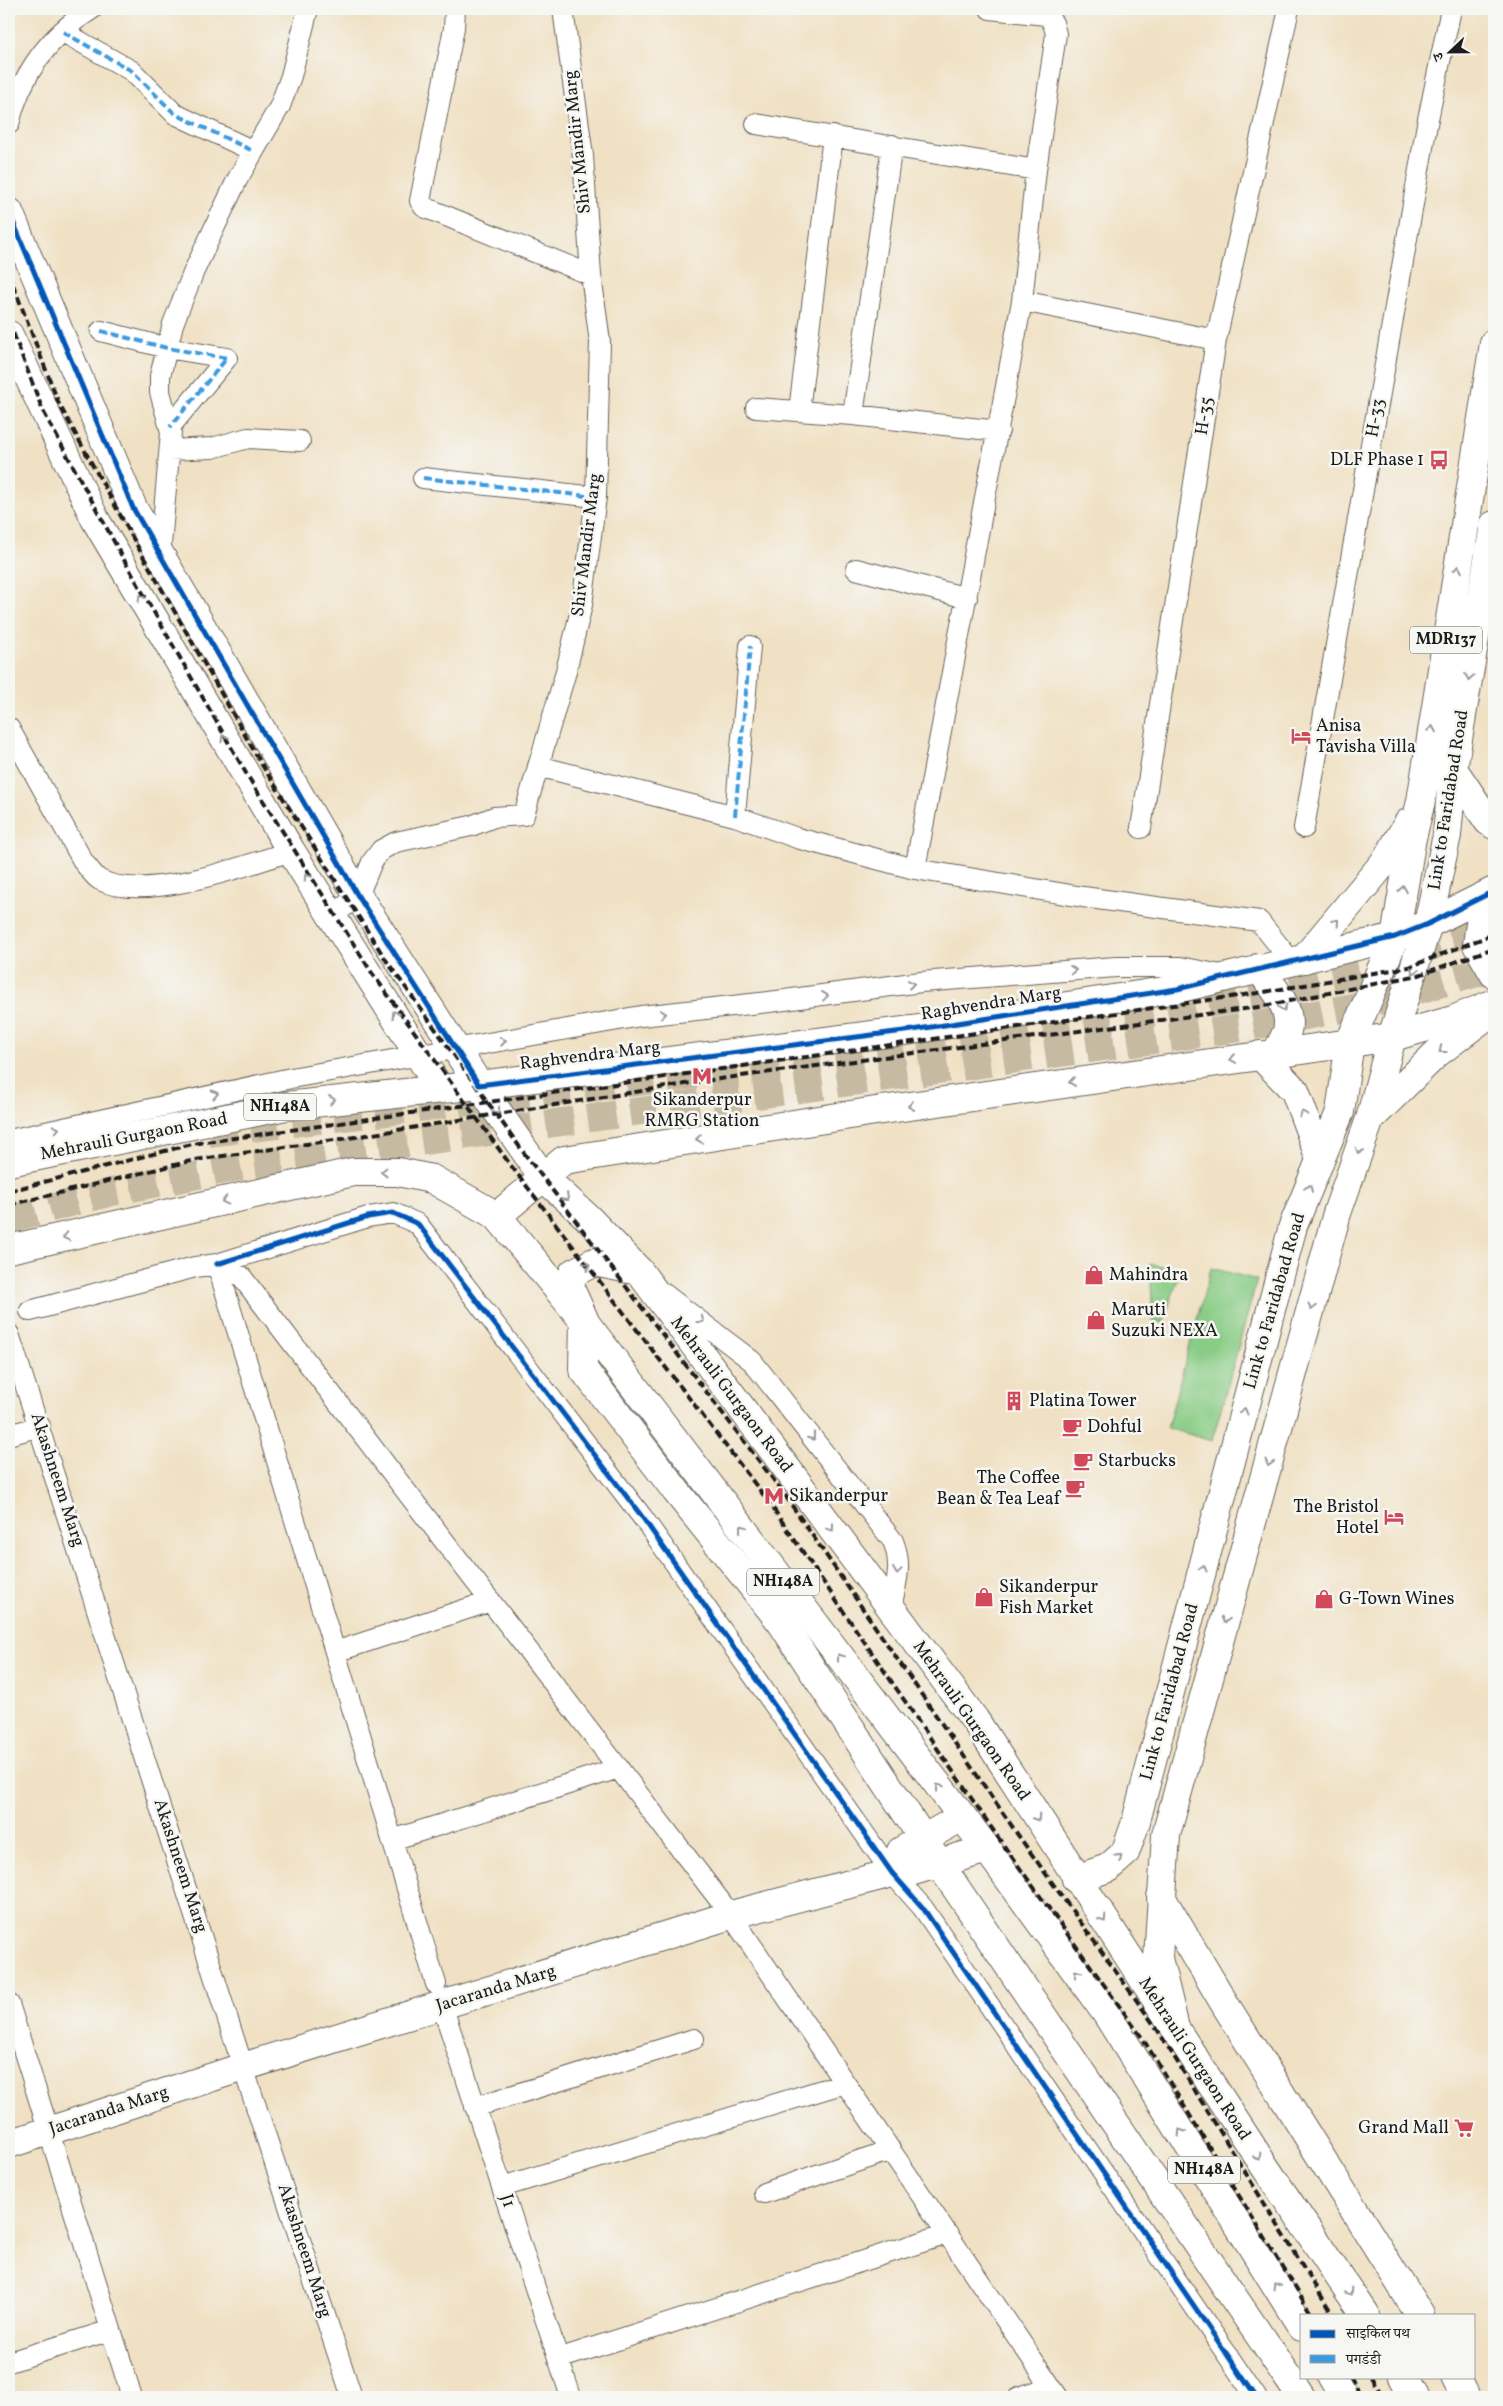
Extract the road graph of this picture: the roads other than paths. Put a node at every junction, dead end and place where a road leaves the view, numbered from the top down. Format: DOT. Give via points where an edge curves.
graph roads {
  1 [pos="92,9"];
  2 [pos="308,9"];
  3 [pos="455,9"];
  4 [pos="563,9"];
  5 [pos="990,9"];
  6 [pos="1289,9"];
  7 [pos="1451,9"];
  8 [pos="63,32"];
  9 [pos="9,124"];
  10 [pos="756,124"];
  11 [pos="834,136"];
  12 [pos="892,145"];
  13 [pos="254,151"];
  14 [pos="1036,170"];
  15 [pos="9,212"];
  16 [pos="591,275"];
  17 [pos="1022,302"];
  18 [pos="101,330"];
  19 [pos="9,334"];
  20 [pos="1216,340"];
  21 [pos="1494,343"];
  22 [pos="167,348"];
  23 [pos="756,408"];
  24 [pos="799,412"];
  25 [pos="853,415"];
  26 [pos="170,427"];
  27 [pos="999,431"];
  28 [pos="300,441"];
  29 [pos="170,450"];
  30 [pos="423,478"];
  31 [pos="596,497"];
  32 [pos="1494,526"];
  33 [pos="160,556"];
  34 [pos="856,569"];
  35 [pos="967,598"];
  36 [pos="750,646"];
  37 [pos="9,728"];
  38 [pos="538,766"];
  39 [pos="1454,768"];
  40 [pos="1421,801"];
  41 [pos="735,816"];
  42 [pos="1494,825"];
  43 [pos="1141,828"];
  44 [pos="1304,828"];
  45 [pos="291,852"];
  46 [pos="915,869"];
  47 [pos="1494,892"];
  48 [pos="358,896"];
  49 [pos="332,916"];
  50 [pos="1428,924"];
  51 [pos="1395,937"];
  52 [pos="1298,960"];
  53 [pos="1258,968"];
  54 [pos="1494,974"];
  55 [pos="1230,977"];
  56 [pos="1494,1003"];
  57 [pos="1494,1010"];
  58 [pos="1392,1037"];
  59 [pos="1350,1042"];
  60 [pos="455,1050"];
  61 [pos="1268,1054"];
  62 [pos="421,1056"];
  63 [pos="479,1085"];
  64 [pos="440,1089"];
  65 [pos="1370,1119"];
  66 [pos="9,1140"];
  67 [pos="1320,1159"];
  68 [pos="9,1162"];
  69 [pos="542,1177"];
  70 [pos="498,1216"];
  71 [pos="9,1250"];
  72 [pos="217,1264"];
  73 [pos="643,1276"];
  74 [pos="30,1311"];
  75 [pos="584,1321"];
  76 [pos="9,1334"];
  77 [pos="40,1426"];
  78 [pos="9,1435"];
  79 [pos="491,1602"];
  80 [pos="891,1608"];
  81 [pos="335,1652"];
  82 [pos="619,1768"];
  83 [pos="962,1817"];
  84 [pos="923,1838"];
  85 [pos="392,1840"];
  86 [pos="987,1850"];
  87 [pos="939,1863"];
  88 [pos="892,1874"];
  89 [pos="1076,1879"];
  90 [pos="1161,1897"];
  91 [pos="731,1915"];
  92 [pos="439,1995"];
  93 [pos="9,2004"];
  94 [pos="1174,2028"];
  95 [pos="694,2039"];
  96 [pos="243,2067"];
  97 [pos="845,2083"];
  98 [pos="475,2107"];
  99 [pos="48,2131"];
  100 [pos="9,2144"];
  101 [pos="891,2150"];
  102 [pos="502,2186"];
  103 [pos="764,2193"];
  104 [pos="947,2234"];
  105 [pos="1364,2314"];
  106 [pos="1419,2314"];
  107 [pos="1300,2324"];
  108 [pos="111,2330"];
  109 [pos="558,2359"];
  110 [pos="9,2362"];
  111 [pos="1333,2378"];
  112 [pos="1404,2378"];
  113 [pos="1456,2378"];
  114 [pos="1055,2392"];
  115 [pos="132,2397"];
  116 [pos="352,2397"];
  117 [pos="571,2397"];
  118 [pos="1018,2397"];
  119 [pos="1256,2397"];
  120 [pos="1302,2397"];
  121 [pos="1344,2397"];
  122 [pos="1414,2397"];
  123 [pos="1465,2397"];
  1 -- 8 [label="street"];
  2 -- 13 [label="street" via="280,106"];
  3 -- 16 [label="street" via="420,201 424,207"];
  4 -- 16 [label="street, Shiv Mandir Marg" via="583,156"];
  5 -- 14 [label="street" via="1046,15 1053,23 1056,34"];
  6 -- 20 [label="street, H-35"];
  7 -- 44 [label="street, H-33" via="1427,124"];
  8 -- 9 [label="street" via="39,55 30,70 17,94"];
  8 -- 13 [label="street" via="132,71 175,114"];
  10 -- 11 [label="street"];
  11 -- 12 [label="street"];
  11 -- 24 [label="street"];
  12 -- 14 [label="street"];
  12 -- 25 [label="street"];
  13 -- 22 [label="street" via="194,271"];
  14 -- 17 [label="street"];
  15 -- 33 [label="main road" via="133,508"];
  16 -- 31 [label="street, Shiv Mandir Marg" via="600,342"];
  17 -- 20 [label="street"];
  17 -- 27 [label="street"];
  18 -- 22 [label="street"];
  45 -- 19 [label="main road, one-way" via="95,519"];
  20 -- 43 [label="street, H-35"];
  40 -- 21 [label="main road, Link to Faridabad Road / MDR137, one-way"];
  22 -- 26 [label="street" via="160,376 160,392"];
  22 -- 26 [label="street" via="227,358"];
  23 -- 24 [label="street"];
  24 -- 25 [label="street"];
  25 -- 27 [label="street"];
  26 -- 29 [label="street"];
  27 -- 35 [label="street"];
  28 -- 29 [label="street" via="248,438 212,448"];
  29 -- 33 [label="street"];
  30 -- 31 [label="street"];
  31 -- 38 [label="street, Shiv Mandir Marg" via="582,605"];
  32 -- 39 [label="main road, Link to Faridabad Road / MDR137, one-way"];
  33 -- 48 [label="main road"];
  34 -- 35 [label="street"];
  35 -- 46 [label="street"];
  36 -- 41 [label="street"];
  37 -- 45 [label="street" via="84,863 98,880 116,886 140,888 206,878"];
  38 -- 41 [label="street"];
  38 -- 48 [label="street, Shiv Mandir Marg" via="524,816 494,817 471,826 396,842 381,850 372,862"];
  39 -- 42 [label="main road" via="1488,821"];
  39 -- 50 [label="main road, Link to Faridabad Road / MDR137" via="1447,835"];
  51 -- 40 [label="main road, Link to Faridabad Road / MDR137, one-way"];
  52 -- 40 [label="main road, one-way" via="1388,859"];
  41 -- 46 [label="street" via="797,838"];
  49 -- 45 [label="main road, one-way"];
  46 -- 52 [label="street" via="1083,897 1258,921"];
  47 -- 50 [label="main road, Raghvendra Marg"];
  47 -- 54 [label="main road" via="1482,916 1477,945"];
  48 -- 49 [label="street"];
  48 -- 60 [label="main road"];
  62 -- 49 [label="main road, one-way"];
  50 -- 51 [label="main road, Raghvendra Marg"];
  50 -- 58 [label="main road, Link to Faridabad Road / MDR137, one-way"];
  51 -- 52 [label="main road, Raghvendra Marg"];
  51 -- 59 [label="main road, Link to Faridabad Road / MDR137"];
  52 -- 53 [label="main road, Raghvendra Marg"];
  53 -- 55 [label="main road, Raghvendra Marg"];
  53 -- 61 [label="main road, one-way" via="1278,992 1285,1010 1287,1030"];
  60 -- 55 [label="street, one-way" via="641,1016 921,982 1116,967 1180,968"];
  55 -- 63 [label="main road, Raghvendra Marg" via="1176,989 912,1030"];
  56 -- 58 [label="main road" via="1453,1020"];
  57 -- 65 [label="main road, one-way" via="1436,1054"];
  58 -- 59 [label="main road"];
  58 -- 65 [label="main road, Link to Faridabad Road"];
  59 -- 61 [label="main road"];
  59 -- 67 [label="main road, Link to Faridabad Road" via="1340,1112"];
  60 -- 62 [label="street"];
  60 -- 63 [label="main road"];
  67 -- 61 [label="main road, one-way" via="1295,1091"];
  61 -- 69 [label="main road, one-way" via="564,1160"];
  62 -- 64 [label="main road"];
  66 -- 62 [label="street, one-way" via="291,1078"];
  63 -- 64 [label="main road, Mehrauli Gurgaon Road / NH148A"];
  63 -- 69 [label="main road, Mehrauli Gurgaon Road / NH148A, one-way"];
  68 -- 64 [label="main road, Mehrauli Gurgaon Road / NH148A, one-way" via="286,1106"];
  65 -- 90 [label="main road, Link to Faridabad Road, one-way" via="1338,1213 1169,1826"];
  89 -- 67 [label="main road, Link to Faridabad Road, one-way" via="1108,1868 1125,1853 1132,1835 1293,1226"];
  69 -- 70 [label="main road"];
  69 -- 73 [label="main road, Mehrauli Gurgaon Road / NH148A, one-way" via="587,1217"];
  70 -- 71 [label="main road, NH148A, one-way" via="432,1179 398,1172 353,1172"];
  70 -- 75 [label="main road, NH148A"];
  72 -- 74 [label="street"];
  72 -- 79 [label="street" via="241,1276"];
  72 -- 81 [label="street, J1"];
  72 -- 88 [label="street" via="368,1217 393,1213 418,1224 643,1518"];
  75 -- 73 [label="main road, one-way" via="570,1288 573,1273 594,1262"];
  73 -- 80 [label="main road, Mehrauli Gurgaon Road / NH148A, one-way"];
  73 -- 80 [label="street, one-way" via="752,1361 893,1541 899,1567"];
  83 -- 75 [label="main road, NH148A, one-way"];
  75 -- 84 [label="main road" via="583,1369 781,1622"];
  76 -- 77 [label="street, Akashneem Marg"];
  77 -- 78 [label="street"];
  77 -- 96 [label="street, Akashneem Marg"];
  79 -- 81 [label="street"];
  79 -- 82 [label="street"];
  80 -- 89 [label="main road, Mehrauli Gurgaon Road / NH148A, one-way" via="975,1720"];
  81 -- 85 [label="street, J1"];
  82 -- 85 [label="street"];
  82 -- 91 [label="street"];
  83 -- 84 [label="main road"];
  83 -- 86 [label="main road, NH148A"];
  84 -- 87 [label="main road"];
  84 -- 88 [label="main road" via="901,1851"];
  85 -- 92 [label="street, J1"];
  86 -- 87 [label="main road, Jacaranda Marg"];
  107 -- 86 [label="main road, NH148A, one-way" via="1106,2013"];
  87 -- 88 [label="main road, Jacaranda Marg"];
  87 -- 120 [label="main road"];
  88 -- 91 [label="main road, Jacaranda Marg"];
  88 -- 119 [label="street" via="923,1908"];
  89 -- 94 [label="main road, Mehrauli Gurgaon Road / NH148A, one-way"];
  90 -- 94 [label="main road, Link to Faridabad Road" via="1158,1958"];
  90 -- 106 [label="main road"];
  91 -- 92 [label="main road, Jacaranda Marg"];
  91 -- 97 [label="street"];
  92 -- 96 [label="main road, Jacaranda Marg"];
  92 -- 98 [label="street, J1"];
  93 -- 99 [label="street"];
  94 -- 105 [label="main road, Mehrauli Gurgaon Road / NH148A, one-way"];
  95 -- 98 [label="street"];
  96 -- 99 [label="main road, Jacaranda Marg"];
  96 -- 116 [label="street, Akashneem Marg"];
  97 -- 101 [label="street"];
  97 -- 102 [label="street"];
  98 -- 102 [label="street, J1"];
  99 -- 100 [label="main road, Jacaranda Marg"];
  99 -- 108 [label="street"];
  101 -- 103 [label="street"];
  101 -- 104 [label="street"];
  102 -- 109 [label="street, J1"];
  104 -- 109 [label="street"];
  104 -- 114 [label="street"];
  108 -- 110 [label="street"];
  108 -- 115 [label="street"];
  109 -- 117 [label="street, J1"];
  111 -- 121 [label="main road"];
  112 -- 122 [label="main road"];
  113 -- 123 [label="main road"];
  114 -- 118 [label="street"];
}
